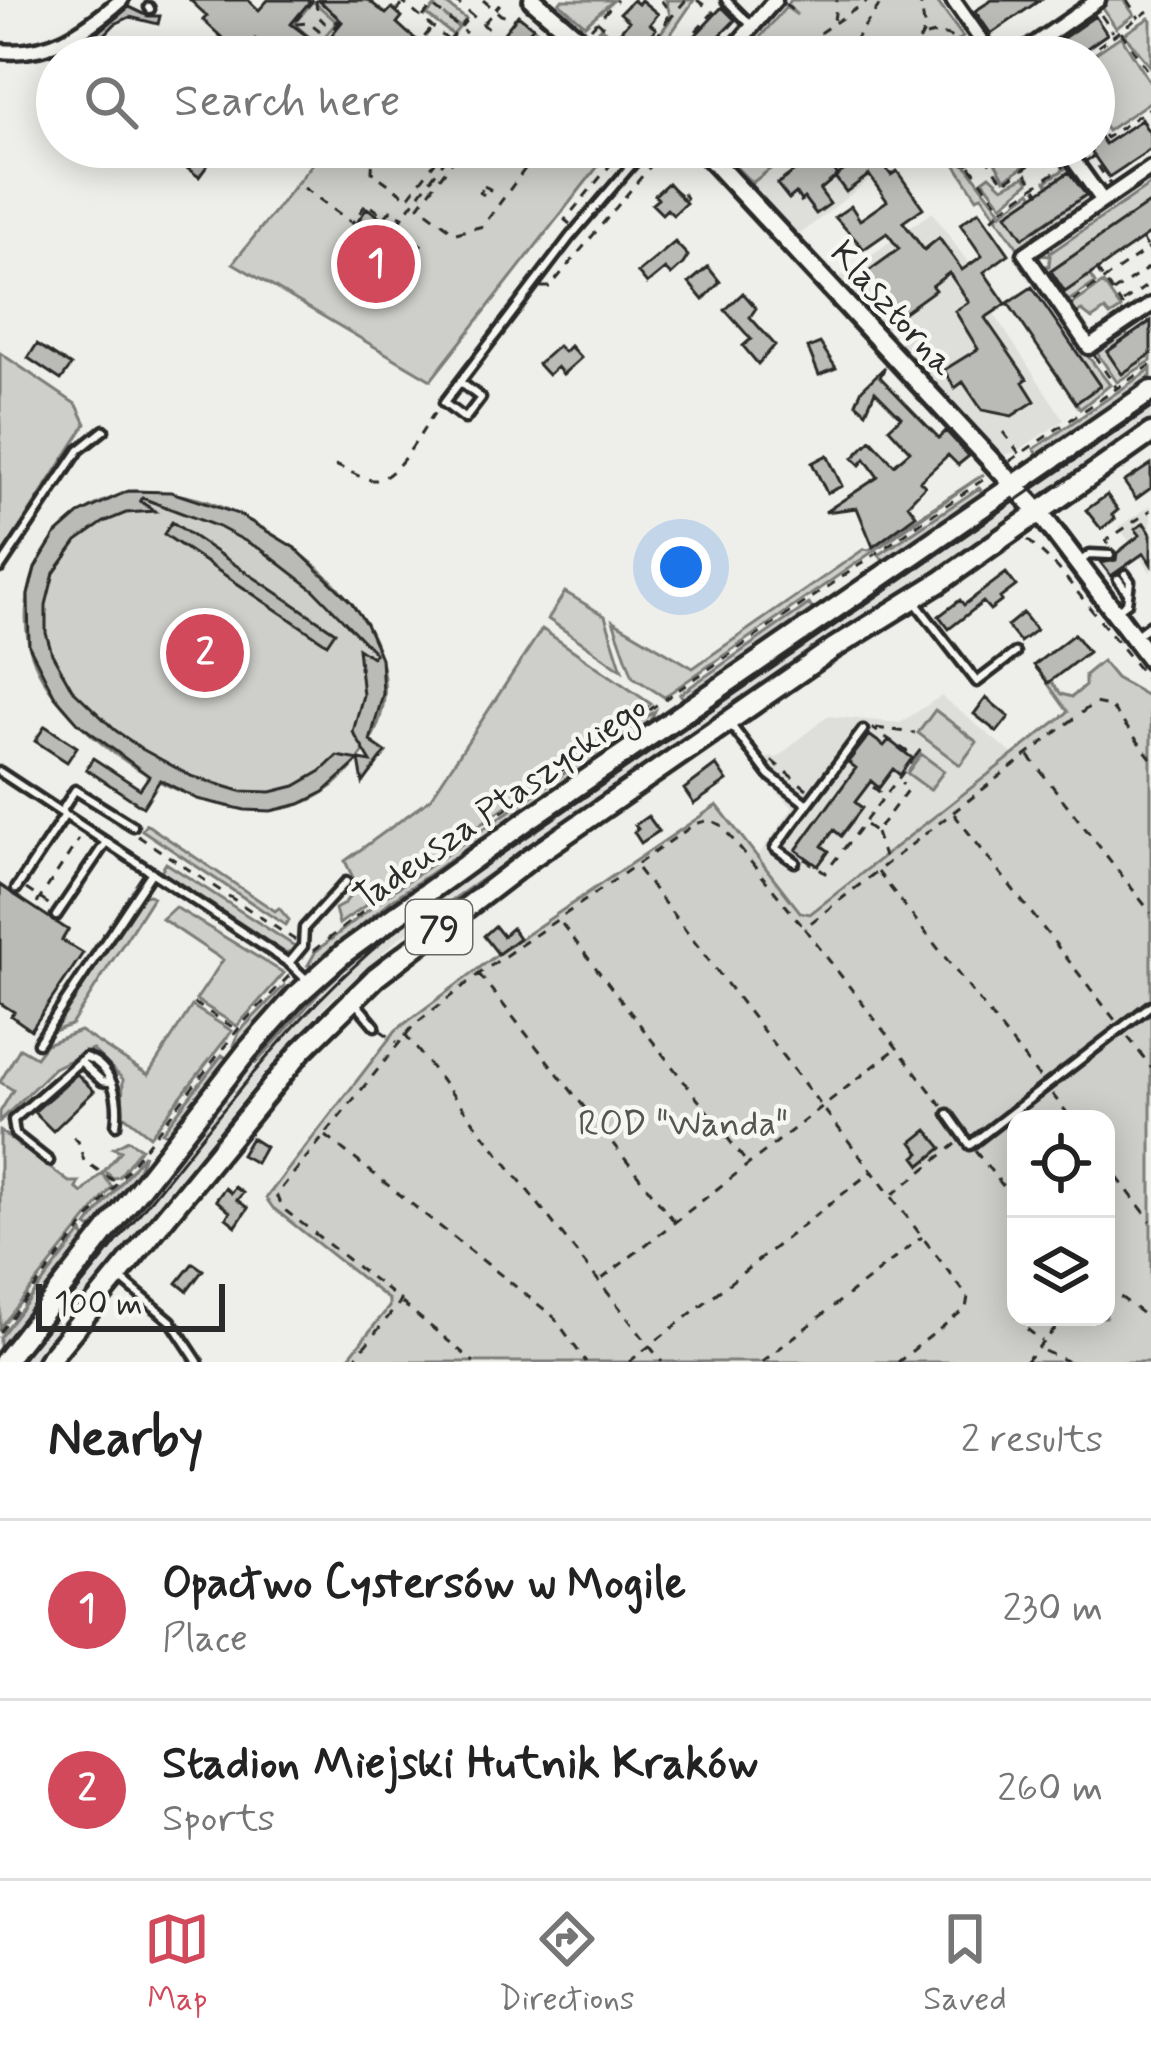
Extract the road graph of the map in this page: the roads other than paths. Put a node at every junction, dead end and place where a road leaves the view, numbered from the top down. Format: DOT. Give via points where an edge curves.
graph roads {
  1 [pos="121,0"];
  2 [pos="532,0"];
  3 [pos="953,0"];
  4 [pos="724,2"];
  5 [pos="781,3"];
  6 [pos="1099,6"];
  7 [pos="752,26"];
  8 [pos="73,36"];
  9 [pos="574,36"];
  10 [pos="744,36"];
  11 [pos="975,36"];
  12 [pos="1050,36"];
  13 [pos="36,50"];
  14 [pos="0,51"];
  15 [pos="628,168"];
  16 [pos="721,168"];
  17 [pos="1079,168"];
  18 [pos="1151,168"];
  19 [pos="1103,201"];
  20 [pos="1151,304"];
  21 [pos="460,382"];
  22 [pos="1151,391"];
  23 [pos="104,430"];
  24 [pos="1151,433"];
  25 [pos="1014,484"];
  26 [pos="1039,512"];
  27 [pos="1106,556"];
  28 [pos="1078,562"];
  29 [pos="0,568"];
  30 [pos="1121,577"];
  31 [pos="913,599"];
  32 [pos="1117,611"];
  33 [pos="1151,624"];
  34 [pos="1139,645"];
  35 [pos="1015,653"];
  36 [pos="729,722"];
  37 [pos="862,730"];
  38 [pos="0,772"];
  39 [pos="807,804"];
  40 [pos="63,813"];
  41 [pos="133,826"];
  42 [pos="106,842"];
  43 [pos="795,862"];
  44 [pos="152,872"];
  45 [pos="346,882"];
  46 [pos="18,886"];
  47 [pos="58,914"];
  48 [pos="378,926"];
  49 [pos="289,963"];
  50 [pos="376,977"];
  51 [pos="310,982"];
  52 [pos="352,999"];
  53 [pos="1151,1005"];
  54 [pos="375,1026"];
  55 [pos="38,1043"];
  56 [pos="948,1114"];
  57 [pos="116,1125"];
  58 [pos="49,1161"];
  59 [pos="91,1251"];
  60 [pos="118,1278"];
  61 [pos="4,1362"];
  62 [pos="46,1362"];
  63 [pos="199,1362"];
  1 -- 8 [label="street"];
  2 -- 9 [label="street"];
  3 -- 11 [label="street"];
  4 -- 7 [label="lane"];
  5 -- 7 [label="street"];
  6 -- 12 [label="street"];
  7 -- 10 [label="street"];
  13 -- 14 [label="street"];
  15 -- 21 [label="lane"];
  16 -- 25 [label="street, Klasztorna"];
  17 -- 19 [label="street"];
  18 -- 19 [label="street"];
  19 -- 20 [label="street" via="1025,254 1089,347"];
  21 -- 21 [label="lane" via="444,404 466,419 481,398"];
  22 -- 25 [label="main road, 79"];
  23 -- 29 [label="lane" via="79,450"];
  24 -- 26 [label="main road, 79"];
  25 -- 26 [label="street, Klasztorna"];
  25 -- 48 [label="main road, Tadeusza Ptaszyckiego / 79"];
  26 -- 28 [label="street, Klasztorna"];
  26 -- 31 [label="main road, Tadeusza Ptaszyckiego / 79"];
  27 -- 28 [label="lane"];
  28 -- 32 [label="street, Klasztorna"];
  30 -- 32 [label="lane" via="1130,581"];
  31 -- 35 [label="lane" via="977,682"];
  31 -- 36 [label="main road, Tadeusza Ptaszyckiego / 79"];
  32 -- 34 [label="street, Klasztorna"];
  33 -- 34 [label="lane"];
  36 -- 39 [label="lane" via="769,775"];
  36 -- 50 [label="main road, Tadeusza Ptaszyckiego / 79" via="531,857"];
  37 -- 39 [label="lane"];
  38 -- 40 [label="lane"];
  39 -- 43 [label="lane" via="775,848"];
  40 -- 41 [label="lane" via="75,790"];
  40 -- 42 [label="lane"];
  40 -- 46 [label="lane"];
  42 -- 44 [label="lane"];
  42 -- 47 [label="lane"];
  44 -- 49 [label="lane"];
  44 -- 55 [label="lane"];
  45 -- 49 [label="lane" via="304,928 303,946"];
  48 -- 50 [label="main road" via="398,922 406,934"];
  48 -- 51 [label="main road, Tadeusza Ptaszyckiego / 79"];
  49 -- 51 [label="lane"];
  50 -- 52 [label="main road, Tadeusza Ptaszyckiego / 79"];
  51 -- 59 [label="main road, Tadeusza Ptaszyckiego / 79"];
  52 -- 54 [label="lane"];
  52 -- 60 [label="main road, Tadeusza Ptaszyckiego / 79"];
  53 -- 56 [label="lane" via="967,1142"];
  57 -- 58 [label="lane" via="120,1101 80,1061 13,1120 15,1134"];
  59 -- 60 [label="main road" via="90,1280 102,1286"];
  59 -- 61 [label="main road, Tadeusza Ptaszyckiego / 79"];
  60 -- 62 [label="main road, Tadeusza Ptaszyckiego / 79"];
  60 -- 63 [label="lane" via="171,1322"];
}
